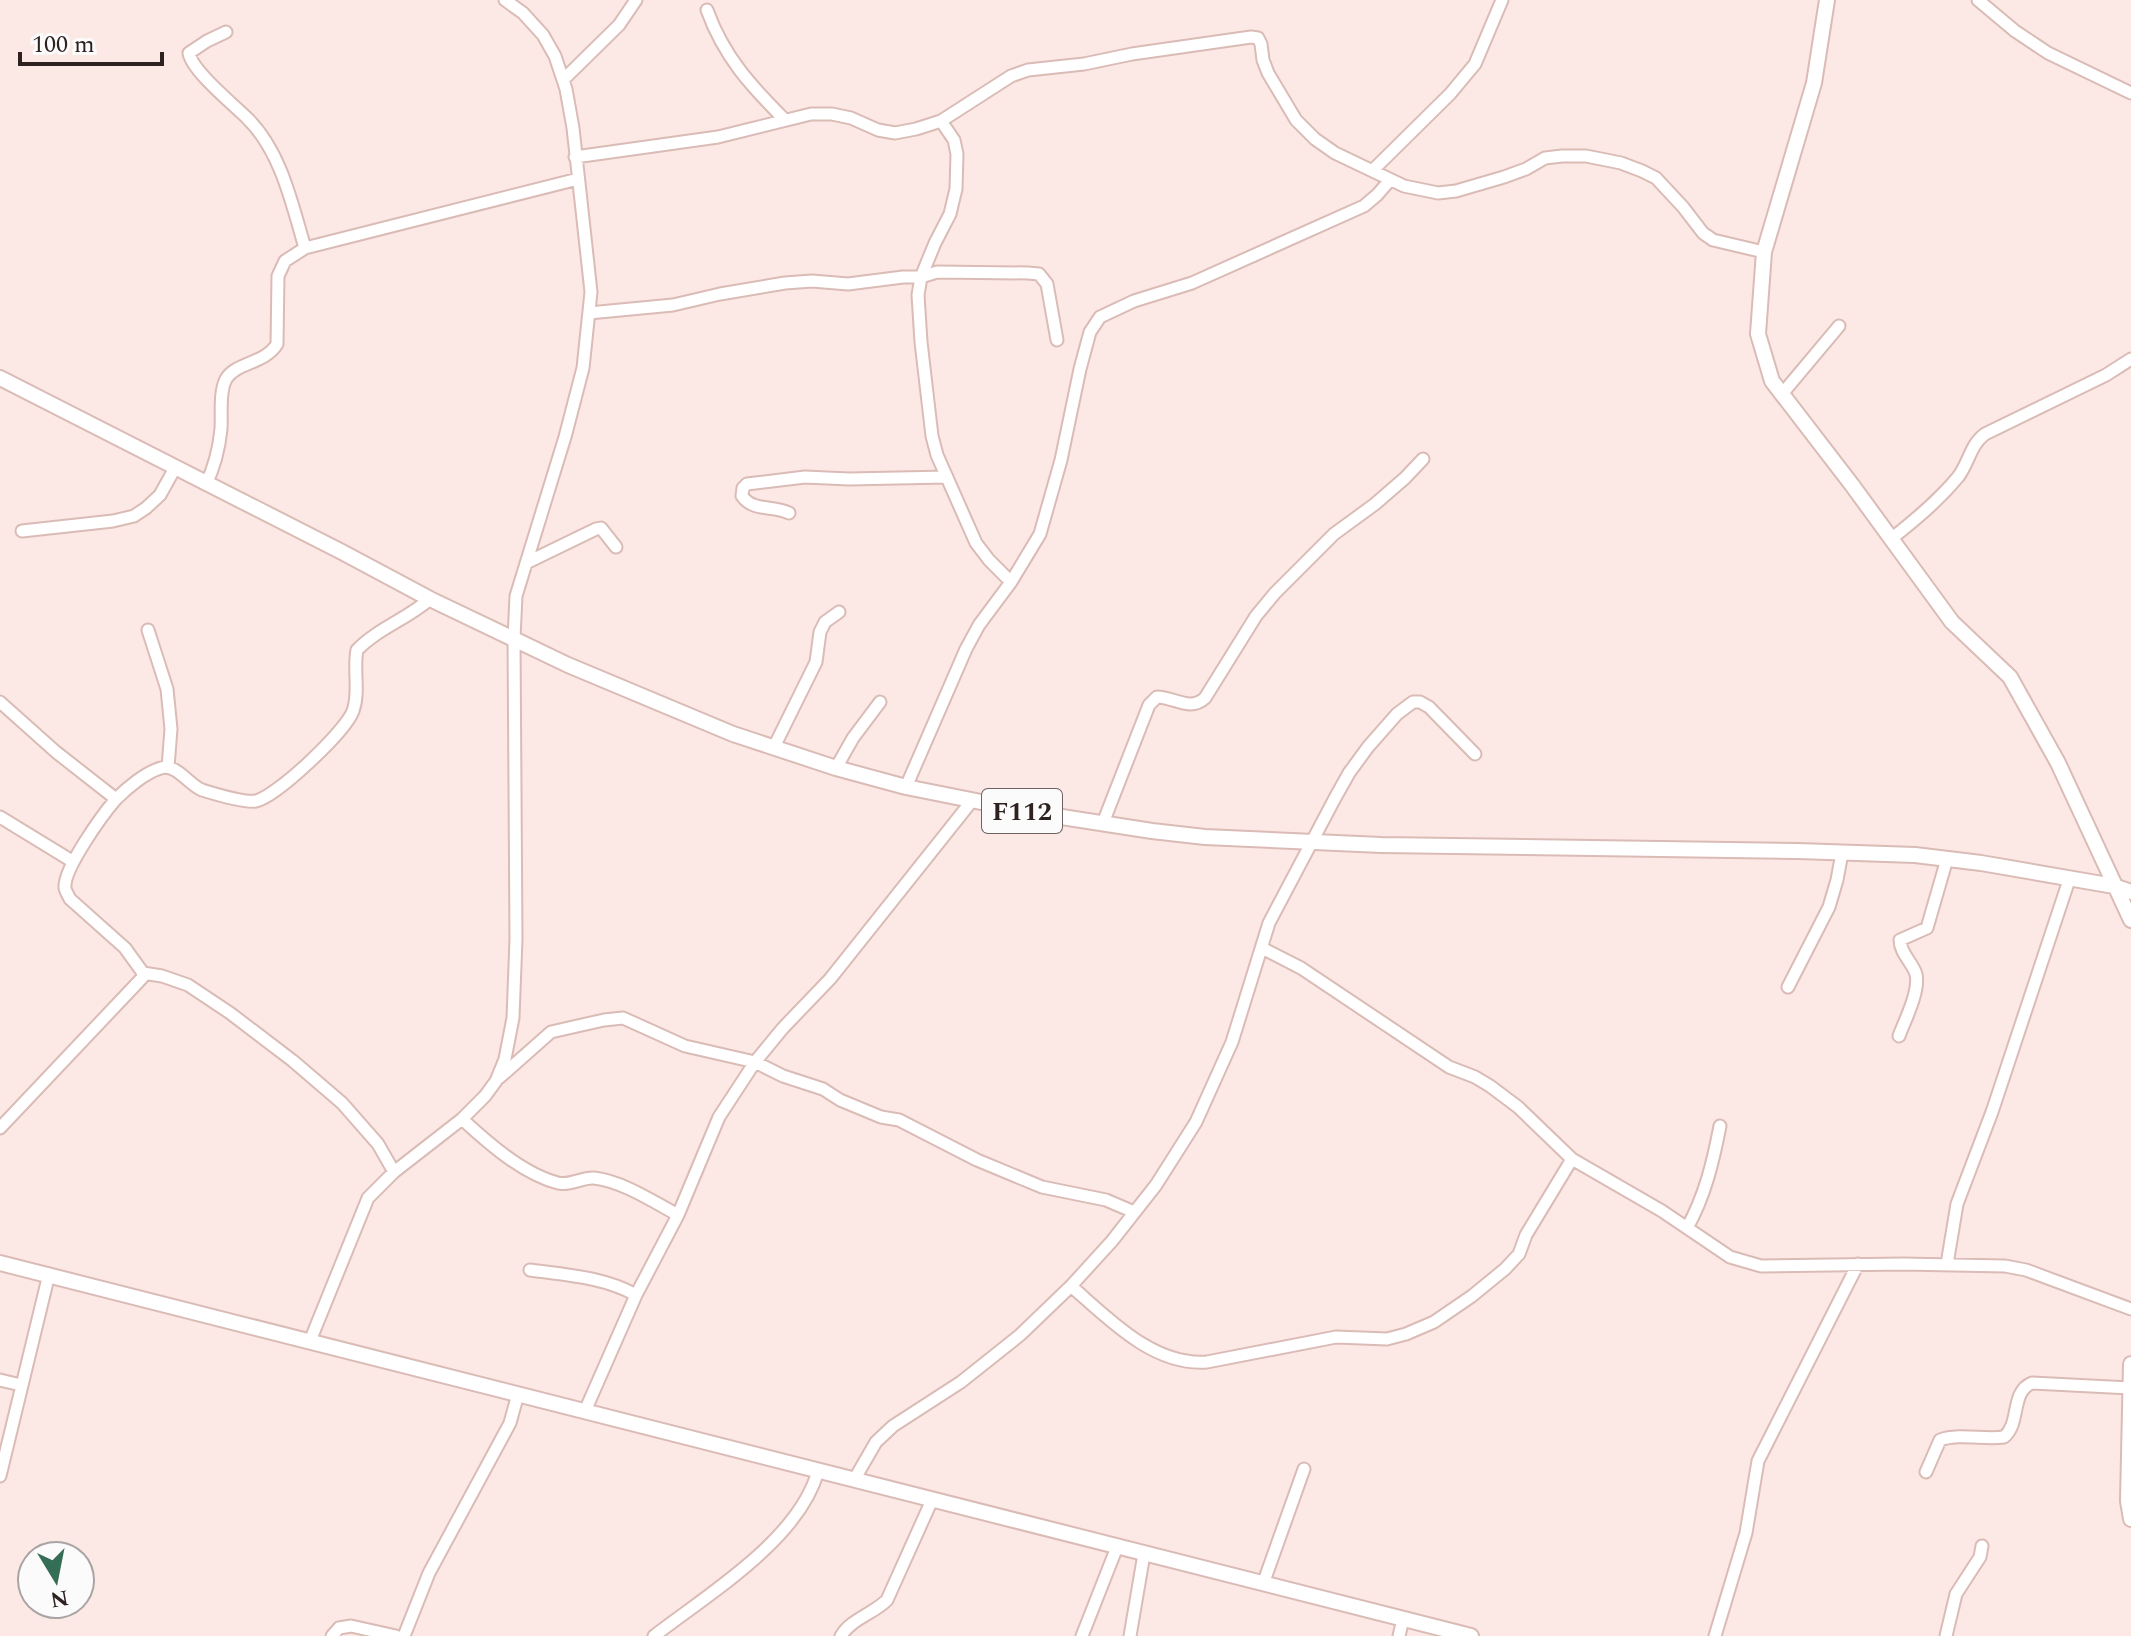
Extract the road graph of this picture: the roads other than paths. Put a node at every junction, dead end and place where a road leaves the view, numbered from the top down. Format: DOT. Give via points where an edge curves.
graph roads {
  1 [pos="505,0"];
  2 [pos="636,0"];
  3 [pos="1502,0"];
  4 [pos="1827,0"];
  5 [pos="1979,0"];
  6 [pos="707,10"];
  7 [pos="226,32"];
  8 [pos="563,80"];
  9 [pos="2131,93"];
  10 [pos="785,120"];
  11 [pos="941,121"];
  12 [pos="575,157"];
  13 [pos="1373,170"];
  14 [pos="578,179"];
  15 [pos="1390,180"];
  16 [pos="305,248"];
  17 [pos="1764,252"];
  18 [pos="921,277"];
  19 [pos="589,313"];
  20 [pos="1839,326"];
  21 [pos="1057,340"];
  22 [pos="2131,359"];
  23 [pos="0,378"];
  24 [pos="1782,394"];
  25 [pos="1423,459"];
  26 [pos="175,468"];
  27 [pos="947,477"];
  28 [pos="206,484"];
  29 [pos="789,513"];
  30 [pos="22,531"];
  31 [pos="1891,539"];
  32 [pos="616,547"];
  33 [pos="526,563"];
  34 [pos="1011,582"];
  35 [pos="430,599"];
  36 [pos="839,612"];
  37 [pos="148,630"];
  38 [pos="514,638"];
  39 [pos="0,702"];
  40 [pos="880,702"];
  41 [pos="774,747"];
  42 [pos="1475,754"];
  43 [pos="168,767"];
  44 [pos="836,768"];
  45 [pos="906,787"];
  46 [pos="116,799"];
  47 [pos="971,802"];
  48 [pos="0,817"];
  49 [pos="1103,823"];
  50 [pos="1310,843"];
  51 [pos="1842,853"];
  52 [pos="1947,859"];
  53 [pos="72,861"];
  54 [pos="2069,880"];
  55 [pos="2114,886"];
  56 [pos="2131,892"];
  57 [pos="2131,920"];
  58 [pos="1262,948"];
  59 [pos="143,973"];
  60 [pos="1788,987"];
  61 [pos="1899,1036"];
  62 [pos="755,1062"];
  63 [pos="496,1081"];
  64 [pos="462,1119"];
  65 [pos="1720,1126"];
  66 [pos="0,1128"];
  67 [pos="1572,1159"];
  68 [pos="394,1172"];
  69 [pos="1134,1212"];
  70 [pos="678,1215"];
  71 [pos="1687,1228"];
  72 [pos="0,1263"];
  73 [pos="1858,1264"];
  74 [pos="1947,1264"];
  75 [pos="530,1270"];
  76 [pos="49,1274"];
  77 [pos="1071,1286"];
  78 [pos="636,1295"];
  79 [pos="2131,1309"];
  80 [pos="310,1341"];
  81 [pos="2131,1364"];
  82 [pos="0,1380"];
  83 [pos="21,1385"];
  84 [pos="2130,1388"];
  85 [pos="518,1394"];
  86 [pos="585,1411"];
  87 [pos="1304,1469"];
  88 [pos="818,1471"];
  89 [pos="1926,1472"];
  90 [pos="0,1476"];
  91 [pos="854,1480"];
  92 [pos="932,1500"];
  93 [pos="2131,1519"];
  94 [pos="1982,1546"];
  95 [pos="1117,1547"];
  96 [pos="1144,1554"];
  97 [pos="1263,1584"];
  98 [pos="1403,1619"];
  99 [pos="332,1636"];
  100 [pos="396,1636"];
  101 [pos="404,1636"];
  102 [pos="654,1636"];
  103 [pos="841,1636"];
  104 [pos="1082,1636"];
  105 [pos="1130,1636"];
  106 [pos="1399,1636"];
  107 [pos="1471,1636"];
  108 [pos="1715,1636"];
  109 [pos="1946,1636"];
  1 -- 8 [label="street" via="543,35"];
  2 -- 8 [label="street" via="619,25"];
  3 -- 13 [label="street" via="1475,64"];
  4 -- 17 [label="main road" via="1814,83"];
  5 -- 9 [label="street" via="2048,53"];
  6 -- 10 [label="street" via="738,69"];
  7 -- 16 [label="street" via="196,47 190,59 264,138"];
  8 -- 12 [label="street"];
  10 -- 11 [label="street" via="832,114 895,133"];
  10 -- 12 [label="street" via="718,137"];
  11 -- 13 [label="street" via="1028,70 1251,37 1258,38 1268,73 1296,120 1335,153"];
  11 -- 18 [label="street" via="954,140 956,189"];
  12 -- 14 [label="street"];
  13 -- 15 [label="street"];
  14 -- 16 [label="street"];
  14 -- 19 [label="street"];
  15 -- 17 [label="street" via="1438,193 1479,186 1545,158 1586,156 1656,178 1713,240"];
  15 -- 34 [label="street" via="1364,206 1192,283 1100,317 1090,332 1044,524"];
  16 -- 28 [label="street" via="285,261 278,276 277,344 260,360 228,376 219,448"];
  17 -- 24 [label="main road" via="1758,334 1772,381"];
  18 -- 19 [label="street" via="785,283 673,305"];
  18 -- 21 [label="street" via="937,272 1039,274 1047,284"];
  18 -- 27 [label="street" via="921,342 932,436"];
  19 -- 33 [label="street" via="583,368"];
  20 -- 24 [label="street"];
  22 -- 31 [label="street" via="1976,440 1958,476"];
  23 -- 26 [label="main road, F112"];
  24 -- 31 [label="main road"];
  25 -- 49 [label="street" via="1334,534 1275,593 1205,698 1187,705 1157,697 1149,705"];
  26 -- 28 [label="main road, F112"];
  26 -- 30 [label="street" via="160,495 134,516"];
  27 -- 29 [label="street" via="805,477 743,488 747,503"];
  27 -- 34 [label="street" via="976,543"];
  28 -- 35 [label="main road, F112"];
  31 -- 55 [label="main road" via="1952,622 2010,677 2058,763"];
  32 -- 33 [label="street" via="601,528"];
  33 -- 38 [label="street" via="516,596"];
  34 -- 45 [label="street" via="966,649"];
  35 -- 38 [label="main road, F112"];
  35 -- 43 [label="street" via="357,650 353,710 343,728 274,792 250,802 224,796 201,789"];
  36 -- 41 [label="street" via="820,632 816,662"];
  37 -- 43 [label="street" via="167,689"];
  38 -- 41 [label="main road, F112" via="648,700"];
  38 -- 63 [label="street" via="515,970 513,1018"];
  39 -- 46 [label="street"];
  40 -- 44 [label="street"];
  41 -- 44 [label="main road, F112"];
  42 -- 50 [label="street" via="1429,707 1413,702 1349,773"];
  43 -- 46 [label="street" via="146,775"];
  44 -- 45 [label="main road, F112"];
  45 -- 47 [label="main road, F112"];
  46 -- 53 [label="street"];
  47 -- 49 [label="main road, F112"];
  47 -- 62 [label="street" via="830,979"];
  48 -- 53 [label="street"];
  49 -- 50 [label="main road, F112" via="1205,837"];
  50 -- 51 [label="main road, F112"];
  50 -- 58 [label="street" via="1269,923"];
  51 -- 52 [label="main road, F112"];
  51 -- 60 [label="street" via="1829,907"];
  52 -- 54 [label="main road, F112"];
  52 -- 61 [label="street" via="1927,928 1900,940 1917,980"];
  53 -- 59 [label="street" via="65,889 70,899 125,948"];
  54 -- 55 [label="main road, F112"];
  54 -- 74 [label="street" via="1957,1204"];
  55 -- 56 [label="main road, F112"];
  55 -- 57 [label="main road"];
  58 -- 67 [label="street" via="1301,968 1449,1067 1490,1086"];
  58 -- 69 [label="street" via="1232,1042 1196,1122"];
  59 -- 66 [label="street"];
  59 -- 68 [label="street" via="188,985 293,1061 342,1103 378,1144"];
  62 -- 63 [label="street" via="685,1046 618,1018 551,1032"];
  62 -- 69 [label="street" via="899,1120 1009,1174"];
  62 -- 70 [label="street" via="719,1117"];
  63 -- 64 [label="street"];
  64 -- 68 [label="street"];
  64 -- 70 [label="street" via="517,1164 552,1181 607,1181"];
  65 -- 71 [label="street" via="1706,1187"];
  67 -- 71 [label="street"];
  67 -- 77 [label="street" via="1519,1254 1505,1269 1434,1322 1387,1339 1336,1337 1193,1363 1133,1340"];
  68 -- 80 [label="street" via="363,1208"];
  69 -- 77 [label="street"];
  70 -- 78 [label="street"];
  71 -- 73 [label="street" via="1730,1257 1751,1264"];
  72 -- 76 [label="main road"];
  73 -- 74 [label="street"];
  73 -- 108 [label="street" via="1758,1461 1746,1533"];
  74 -- 79 [label="street" via="2026,1270"];
  75 -- 78 [label="street" via="589,1278"];
  76 -- 80 [label="main road"];
  76 -- 83 [label="street"];
  77 -- 91 [label="street" via="961,1382 893,1426 876,1442"];
  78 -- 86 [label="street"];
  80 -- 85 [label="main road"];
  81 -- 84 [label="main road"];
  82 -- 83 [label="street"];
  83 -- 90 [label="street"];
  84 -- 89 [label="street" via="2042,1382 2024,1386 2010,1433 1940,1440"];
  84 -- 93 [label="main road"];
  85 -- 86 [label="main road"];
  85 -- 101 [label="street" via="510,1423 429,1573"];
  86 -- 88 [label="main road"];
  87 -- 97 [label="street"];
  88 -- 91 [label="main road"];
  88 -- 102 [label="street" via="783,1532"];
  91 -- 92 [label="main road"];
  92 -- 95 [label="main road"];
  92 -- 103 [label="street" via="887,1600"];
  94 -- 109 [label="street" via="1956,1594"];
  95 -- 96 [label="main road"];
  95 -- 104 [label="street"];
  96 -- 97 [label="main road"];
  96 -- 105 [label="street"];
  97 -- 98 [label="main road"];
  98 -- 106 [label="street"];
  98 -- 107 [label="main road"];
  99 -- 100 [label="street" via="351,1626"];
}
